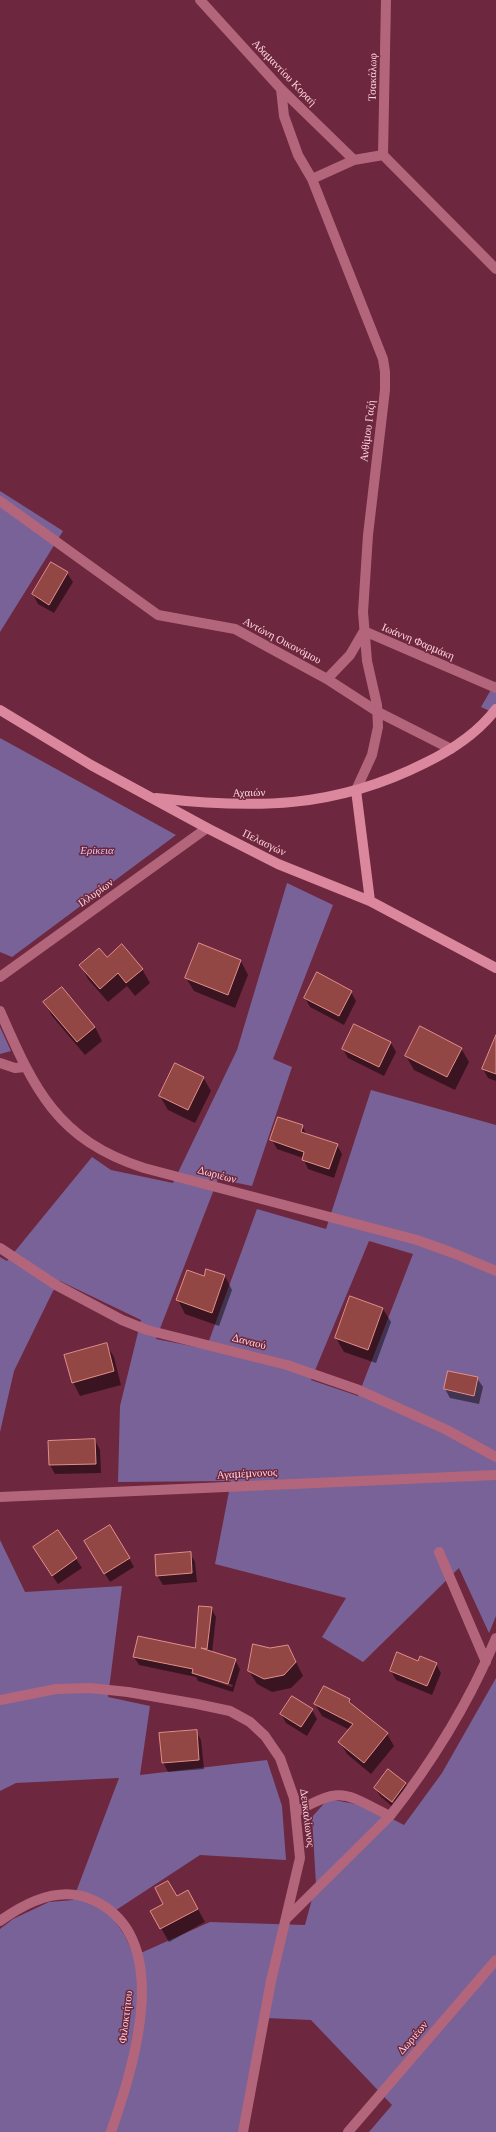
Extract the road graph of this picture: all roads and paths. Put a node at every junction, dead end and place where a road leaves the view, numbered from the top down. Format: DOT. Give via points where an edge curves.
graph roads {
  1 [pos="200,0"];
  2 [pos="386,0"];
  3 [pos="281,89"];
  4 [pos="383,155"];
  5 [pos="354,160"];
  6 [pos="312,179"];
  7 [pos="496,270"];
  8 [pos="0,501"];
  9 [pos="364,631"];
  10 [pos="327,679"];
  11 [pos="496,688"];
  12 [pos="496,709"];
  13 [pos="0,710"];
  14 [pos="378,712"];
  15 [pos="451,749"];
  16 [pos="356,790"];
  17 [pos="150,798"];
  18 [pos="207,828"];
  19 [pos="370,901"];
  20 [pos="496,968"];
  21 [pos="0,977"];
  22 [pos="0,1011"];
  23 [pos="0,1063"];
  24 [pos="25,1068"];
  25 [pos="0,1248"];
  26 [pos="496,1271"];
  27 [pos="496,1457"];
  28 [pos="496,1475"];
  29 [pos="0,1497"];
  30 [pos="439,1552"];
  31 [pos="496,1638"];
  32 [pos="486,1662"];
  33 [pos="0,1700"];
  34 [pos="296,1812"];
  35 [pos="390,1816"];
  36 [pos="0,1921"];
  37 [pos="284,1921"];
  38 [pos="496,1960"];
  39 [pos="111,2132"];
  40 [pos="243,2132"];
  41 [pos="348,2132"];
  1 -- 3 [label="street, Αδαμαντίου Κοραή"];
  2 -- 4 [label="street, Τσακάλωφ"];
  3 -- 5 [label="street, Αδαμαντίου Κοραή"];
  3 -- 6 [label="street, Ανθίμου Γαζή" via="284,116 298,155"];
  4 -- 5 [label="street"];
  4 -- 7 [label="street"];
  5 -- 6 [label="street"];
  6 -- 9 [label="street, Ανθίμου Γαζή" via="383,358 386,372 367,551 363,601"];
  8 -- 10 [label="street, Αντώνη Οικονόμου" via="158,615 235,629"];
  9 -- 10 [label="street, Ιωάννη Φαρμάκη" via="350,655"];
  9 -- 11 [label="street, Ιωάννη Φαρμάκη"];
  9 -- 14 [label="street, Ανθίμου Γαζή" via="367,662"];
  10 -- 14 [label="street, Αντώνη Οικονόμου"];
  12 -- 15 [label="main road, Αχαιών" via="474,733"];
  13 -- 17 [label="main road, Αχαιών"];
  14 -- 15 [label="street, Αντώνη Οικονόμου"];
  14 -- 16 [label="street, Ανθίμου Γαζή" via="375,744 366,772"];
  15 -- 16 [label="main road, Αχαιών" via="408,772"];
  16 -- 17 [label="main road, Αχαιών" via="330,798 278,804 228,805"];
  16 -- 19 [label="main road"];
  17 -- 18 [label="main road, Πελασγών"];
  18 -- 19 [label="main road, Πελασγών" via="278,864"];
  18 -- 21 [label="street, Ιλλυρίων"];
  19 -- 20 [label="main road, Πελασγών"];
  22 -- 24 [label="street, Δωριέων"];
  23 -- 24 [label="street"];
  24 -- 26 [label="street, Δωριέων" via="63,1121 84,1140 117,1158 144,1168 417,1240"];
  25 -- 27 [label="street, Δαναού" via="51,1282 122,1320 147,1330 287,1365 359,1390 447,1430"];
  28 -- 29 [label="street, Αγαμέμνονος"];
  30 -- 32 [label="street"];
  31 -- 32 [label="street"];
  32 -- 35 [label="street" via="470,1697 446,1737"];
  33 -- 34 [label="street, Δευκαλίωνος" via="56,1689 112,1689 230,1711 250,1722 274,1747 287,1774"];
  34 -- 35 [label="street" via="333,1794 347,1795"];
  34 -- 37 [label="street, Δευκαλίωνος" via="300,1858"];
  35 -- 37 [label="street"];
  36 -- 39 [label="street, Φιλοκτήτου" via="24,1905 37,1900 62,1895 84,1896 95,1901 118,1919 134,1943 141,1978 140,2016 126,2086"];
  37 -- 40 [label="street, Δευκαλίωνος"];
  38 -- 41 [label="street, Δωριέων"];
}
